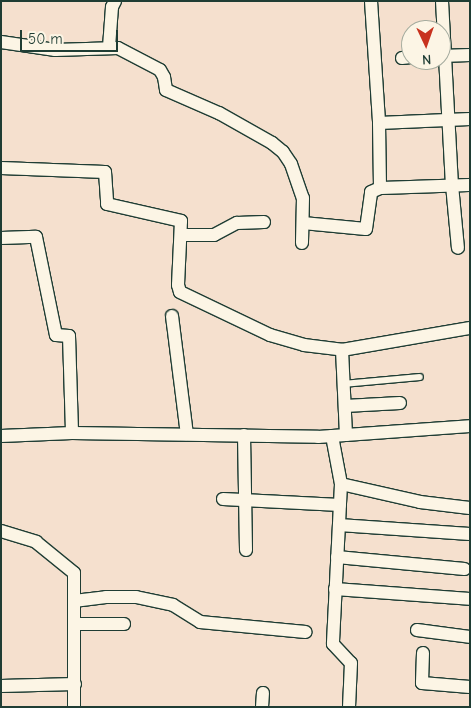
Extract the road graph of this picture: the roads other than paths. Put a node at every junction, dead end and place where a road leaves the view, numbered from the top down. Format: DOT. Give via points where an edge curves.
graph roads {
  1 [pos="115,1"];
  2 [pos="371,1"];
  3 [pos="442,1"];
  4 [pos="442,20"];
  5 [pos="1,42"];
  6 [pos="109,47"];
  7 [pos="470,55"];
  8 [pos="451,56"];
  9 [pos="444,70"];
  10 [pos="470,119"];
  11 [pos="448,120"];
  12 [pos="379,122"];
  13 [pos="1,168"];
  14 [pos="452,185"];
  15 [pos="470,185"];
  16 [pos="380,188"];
  17 [pos="264,222"];
  18 [pos="303,223"];
  19 [pos="181,235"];
  20 [pos="1,238"];
  21 [pos="302,243"];
  22 [pos="458,248"];
  23 [pos="172,316"];
  24 [pos="470,328"];
  25 [pos="342,350"];
  26 [pos="420,377"];
  27 [pos="343,384"];
  28 [pos="400,403"];
  29 [pos="344,406"];
  30 [pos="470,426"];
  31 [pos="72,433"];
  32 [pos="187,434"];
  33 [pos="244,434"];
  34 [pos="346,435"];
  35 [pos="1,436"];
  36 [pos="332,436"];
  37 [pos="341,484"];
  38 [pos="223,499"];
  39 [pos="245,499"];
  40 [pos="340,505"];
  41 [pos="470,508"];
  42 [pos="339,525"];
  43 [pos="1,531"];
  44 [pos="470,534"];
  45 [pos="246,550"];
  46 [pos="337,557"];
  47 [pos="464,569"];
  48 [pos="335,589"];
  49 [pos="470,599"];
  50 [pos="74,601"];
  51 [pos="74,624"];
  52 [pos="124,624"];
  53 [pos="416,630"];
  54 [pos="306,632"];
  55 [pos="470,637"];
  56 [pos="423,653"];
  57 [pos="75,684"];
  58 [pos="1,686"];
  59 [pos="470,687"];
  60 [pos="263,693"];
  61 [pos="74,707"];
  62 [pos="262,707"];
  63 [pos="350,707"];
  1 -- 6 [label="street"];
  2 -- 12 [label="street"];
  3 -- 4 [label="street"];
  5 -- 6 [label="street" via="55,50"];
  6 -- 18 [label="street" via="124,51 160,70 166,90 219,114 283,152 291,164 303,198"];
  7 -- 8 [label="street"];
  9 -- 11 [label="street"];
  10 -- 11 [label="street"];
  11 -- 12 [label="street"];
  11 -- 14 [label="street"];
  12 -- 16 [label="street"];
  13 -- 19 [label="street" via="105,172 107,204 178,219 182,224"];
  14 -- 15 [label="street"];
  14 -- 16 [label="street"];
  14 -- 22 [label="street"];
  16 -- 18 [label="street" via="371,192 366,229"];
  17 -- 19 [label="street" via="237,223 214,235"];
  18 -- 21 [label="street"];
  19 -- 25 [label="street" via="180,292 270,334 304,345"];
  20 -- 31 [label="street" via="36,238 56,335 69,336"];
  23 -- 32 [label="street"];
  24 -- 25 [label="street"];
  25 -- 27 [label="street"];
  26 -- 27 [label="lane"];
  27 -- 29 [label="street"];
  28 -- 29 [label="street"];
  29 -- 34 [label="street"];
  30 -- 34 [label="street"];
  31 -- 32 [label="street"];
  31 -- 35 [label="street"];
  32 -- 33 [label="street"];
  33 -- 36 [label="street"];
  33 -- 39 [label="street"];
  34 -- 36 [label="street"];
  36 -- 37 [label="street"];
  37 -- 40 [label="street"];
  37 -- 41 [label="street" via="420,502"];
  38 -- 39 [label="street"];
  39 -- 40 [label="street"];
  39 -- 45 [label="street"];
  40 -- 42 [label="street"];
  42 -- 44 [label="street"];
  42 -- 46 [label="street"];
  43 -- 50 [label="street" via="36,542 74,573"];
  46 -- 47 [label="street"];
  46 -- 48 [label="street"];
  48 -- 49 [label="street"];
  48 -- 63 [label="street" via="333,644 351,663"];
  50 -- 51 [label="street"];
  50 -- 54 [label="street" via="136,597 173,605 200,622"];
  51 -- 52 [label="street"];
  51 -- 57 [label="street"];
  53 -- 55 [label="street"];
  56 -- 59 [label="street" via="422,683"];
  57 -- 58 [label="street"];
  57 -- 61 [label="street"];
  60 -- 62 [label="street"];
}
